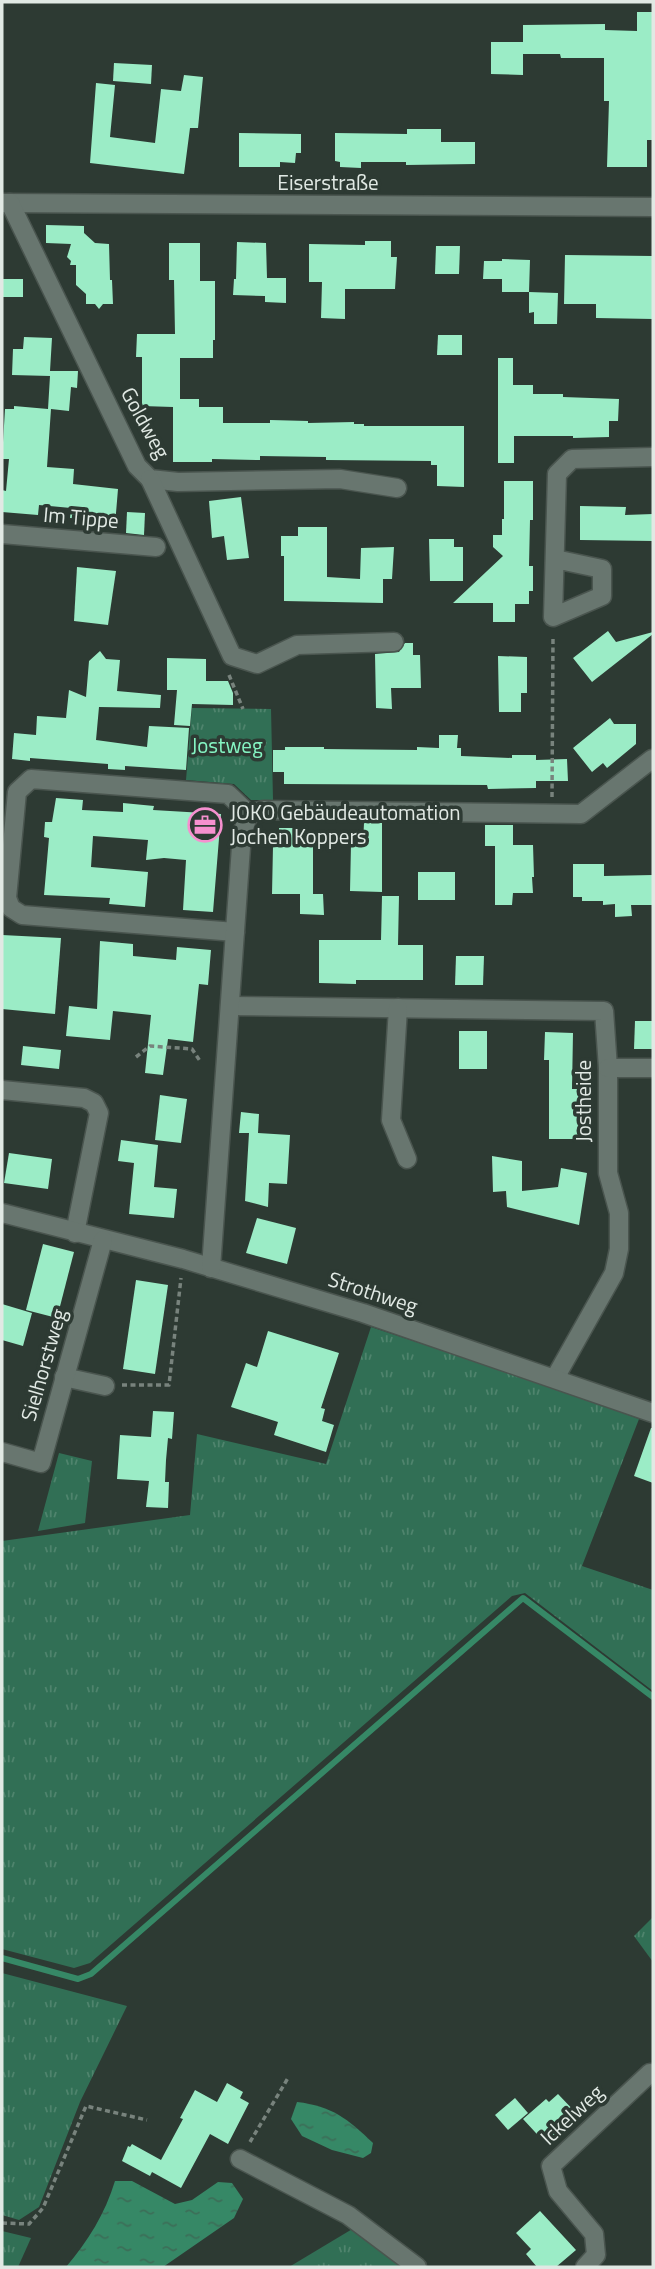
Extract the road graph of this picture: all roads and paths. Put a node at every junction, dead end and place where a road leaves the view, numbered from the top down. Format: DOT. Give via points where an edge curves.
graph roads {
  1 [pos="6,203"];
  2 [pos="653,207"];
  3 [pos="653,457"];
  4 [pos="150,479"];
  5 [pos="397,488"];
  6 [pos="2,534"];
  7 [pos="156,547"];
  8 [pos="555,559"];
  9 [pos="554,617"];
  10 [pos="394,642"];
  11 [pos="652,759"];
  12 [pos="551,813"];
  13 [pos="249,814"];
  14 [pos="235,932"];
  15 [pos="230,1006"];
  16 [pos="398,1008"];
  17 [pos="136,1057"];
  18 [pos="200,1060"];
  19 [pos="608,1068"];
  20 [pos="653,1068"];
  21 [pos="2,1090"];
  22 [pos="407,1159"];
  23 [pos="2,1213"];
  24 [pos="75,1233"];
  25 [pos="103,1240"];
  26 [pos="183,1259"];
  27 [pos="211,1268"];
  28 [pos="64,1377"];
  29 [pos="555,1378"];
  30 [pos="104,1386"];
  31 [pos="653,1413"];
  32 [pos="2,1452"];
  33 [pos="650,2073"];
  34 [pos="288,2078"];
  35 [pos="147,2120"];
  36 [pos="240,2159"];
  37 [pos="2,2223"];
  38 [pos="417,2267"];
  39 [pos="585,2267"];
  1 -- 2 [label="street, Eiserstraße"];
  1 -- 4 [label="street, Goldweg" via="137,466"];
  3 -- 8 [label="street" via="572,459 557,474"];
  4 -- 5 [label="street, Goldweg" via="340,479"];
  4 -- 10 [label="street" via="232,656 257,664 298,645"];
  6 -- 7 [label="street, Im Tippe"];
  8 -- 9 [label="street"];
  8 -- 9 [label="street" via="602,569 602,596"];
  9 -- 12 [label="path"];
  11 -- 12 [label="street" via="581,814"];
  12 -- 13 [label="street" via="264,810"];
  13 -- 14 [label="street" via="242,833"];
  13 -- 14 [label="street" via="228,794 31,779 17,792 7,898 11,908 22,915"];
  14 -- 15 [label="street"];
  15 -- 16 [label="street, Jostheide"];
  15 -- 27 [label="street"];
  16 -- 19 [label="street, Jostheide" via="604,1011"];
  16 -- 22 [label="street" via="391,1120"];
  17 -- 18 [label="path" via="150,1046 192,1049"];
  19 -- 20 [label="street"];
  19 -- 29 [label="street, Jostheide" via="608,1173 619,1213 619,1249 614,1273"];
  21 -- 24 [label="street" via="84,1098 94,1103 99,1113"];
  23 -- 24 [label="street, Strothweg"];
  24 -- 25 [label="street, Strothweg"];
  25 -- 26 [label="street, Strothweg"];
  25 -- 28 [label="street, Sielhorstweg"];
  26 -- 27 [label="street, Strothweg"];
  26 -- 30 [label="path" via="169,1385"];
  27 -- 29 [label="street, Strothweg"];
  28 -- 30 [label="street"];
  28 -- 32 [label="street, Sielhorstweg" via="41,1463"];
  29 -- 31 [label="street, Strothweg"];
  33 -- 39 [label="street, Ickelweg" via="551,2166 558,2191 594,2234 596,2255"];
  34 -- 36 [label="path"];
  35 -- 37 [label="path" via="86,2106 43,2208 29,2224"];
  36 -- 38 [label="street" via="348,2215"];
}
